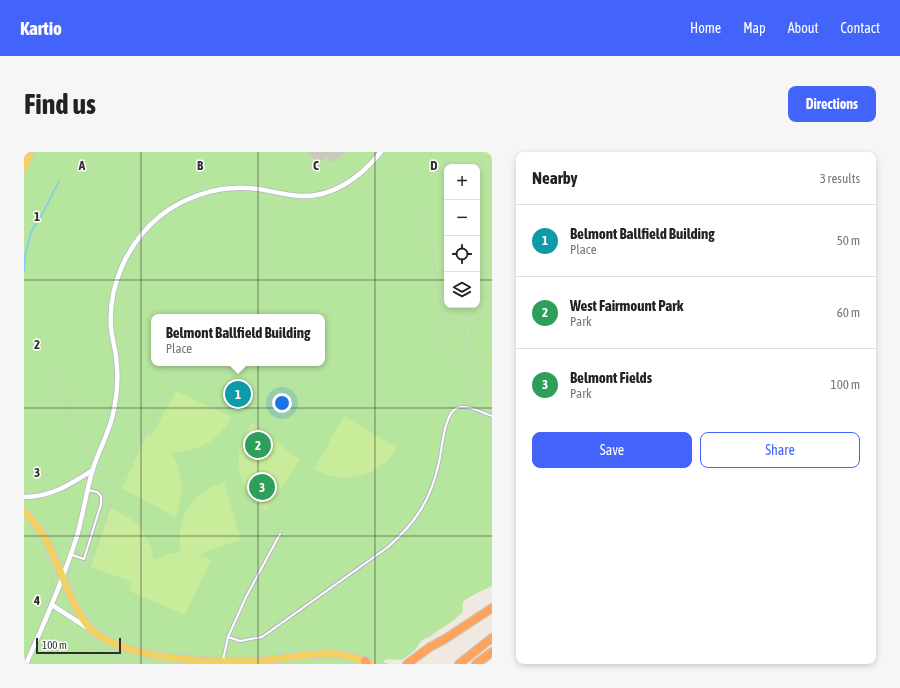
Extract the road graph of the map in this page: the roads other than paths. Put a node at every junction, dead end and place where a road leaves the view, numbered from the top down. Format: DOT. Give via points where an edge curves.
graph roads {
  1 [pos="30,152"];
  2 [pos="381,152"];
  3 [pos="24,168"];
  4 [pos="492,416"];
  5 [pos="93,470"];
  6 [pos="88,490"];
  7 [pos="24,497"];
  8 [pos="24,511"];
  9 [pos="280,534"];
  10 [pos="71,554"];
  11 [pos="62,577"];
  12 [pos="52,605"];
  13 [pos="492,608"];
  14 [pos="92,631"];
  15 [pos="228,637"];
  16 [pos="492,638"];
  17 [pos="445,639"];
  18 [pos="492,652"];
  19 [pos="223,661"];
  20 [pos="368,663"];
  21 [pos="26,664"];
  22 [pos="407,664"];
  23 [pos="418,664"];
  24 [pos="459,664"];
  25 [pos="476,664"];
  1 -- 3 [label="main road"];
  2 -- 5 [label="street" via="353,180 332,191 304,196 246,187 216,190 176,205 145,231 127,255 114,290 111,328 117,390 110,427"];
  4 -- 15 [label="lane" via="471,408 457,408 448,418 434,482 426,502 417,518 388,547 262,637 240,641"];
  5 -- 6 [label="street"];
  5 -- 7 [label="street" via="54,492"];
  6 -- 10 [label="street"];
  6 -- 10 [label="lane" via="100,494 101,504 84,559"];
  8 -- 11 [label="main road" via="44,536"];
  9 -- 15 [label="lane"];
  10 -- 11 [label="street"];
  11 -- 12 [label="street"];
  11 -- 14 [label="main road" via="77,610"];
  12 -- 14 [label="street"];
  12 -- 21 [label="street"];
  13 -- 17 [label="highway"];
  14 -- 19 [label="main road" via="111,643 141,652 177,658"];
  15 -- 19 [label="lane"];
  16 -- 24 [label="highway"];
  17 -- 22 [label="highway"];
  17 -- 23 [label="highway"];
  18 -- 25 [label="highway"];
  19 -- 20 [label="main road" via="327,654 346,656"];
}
